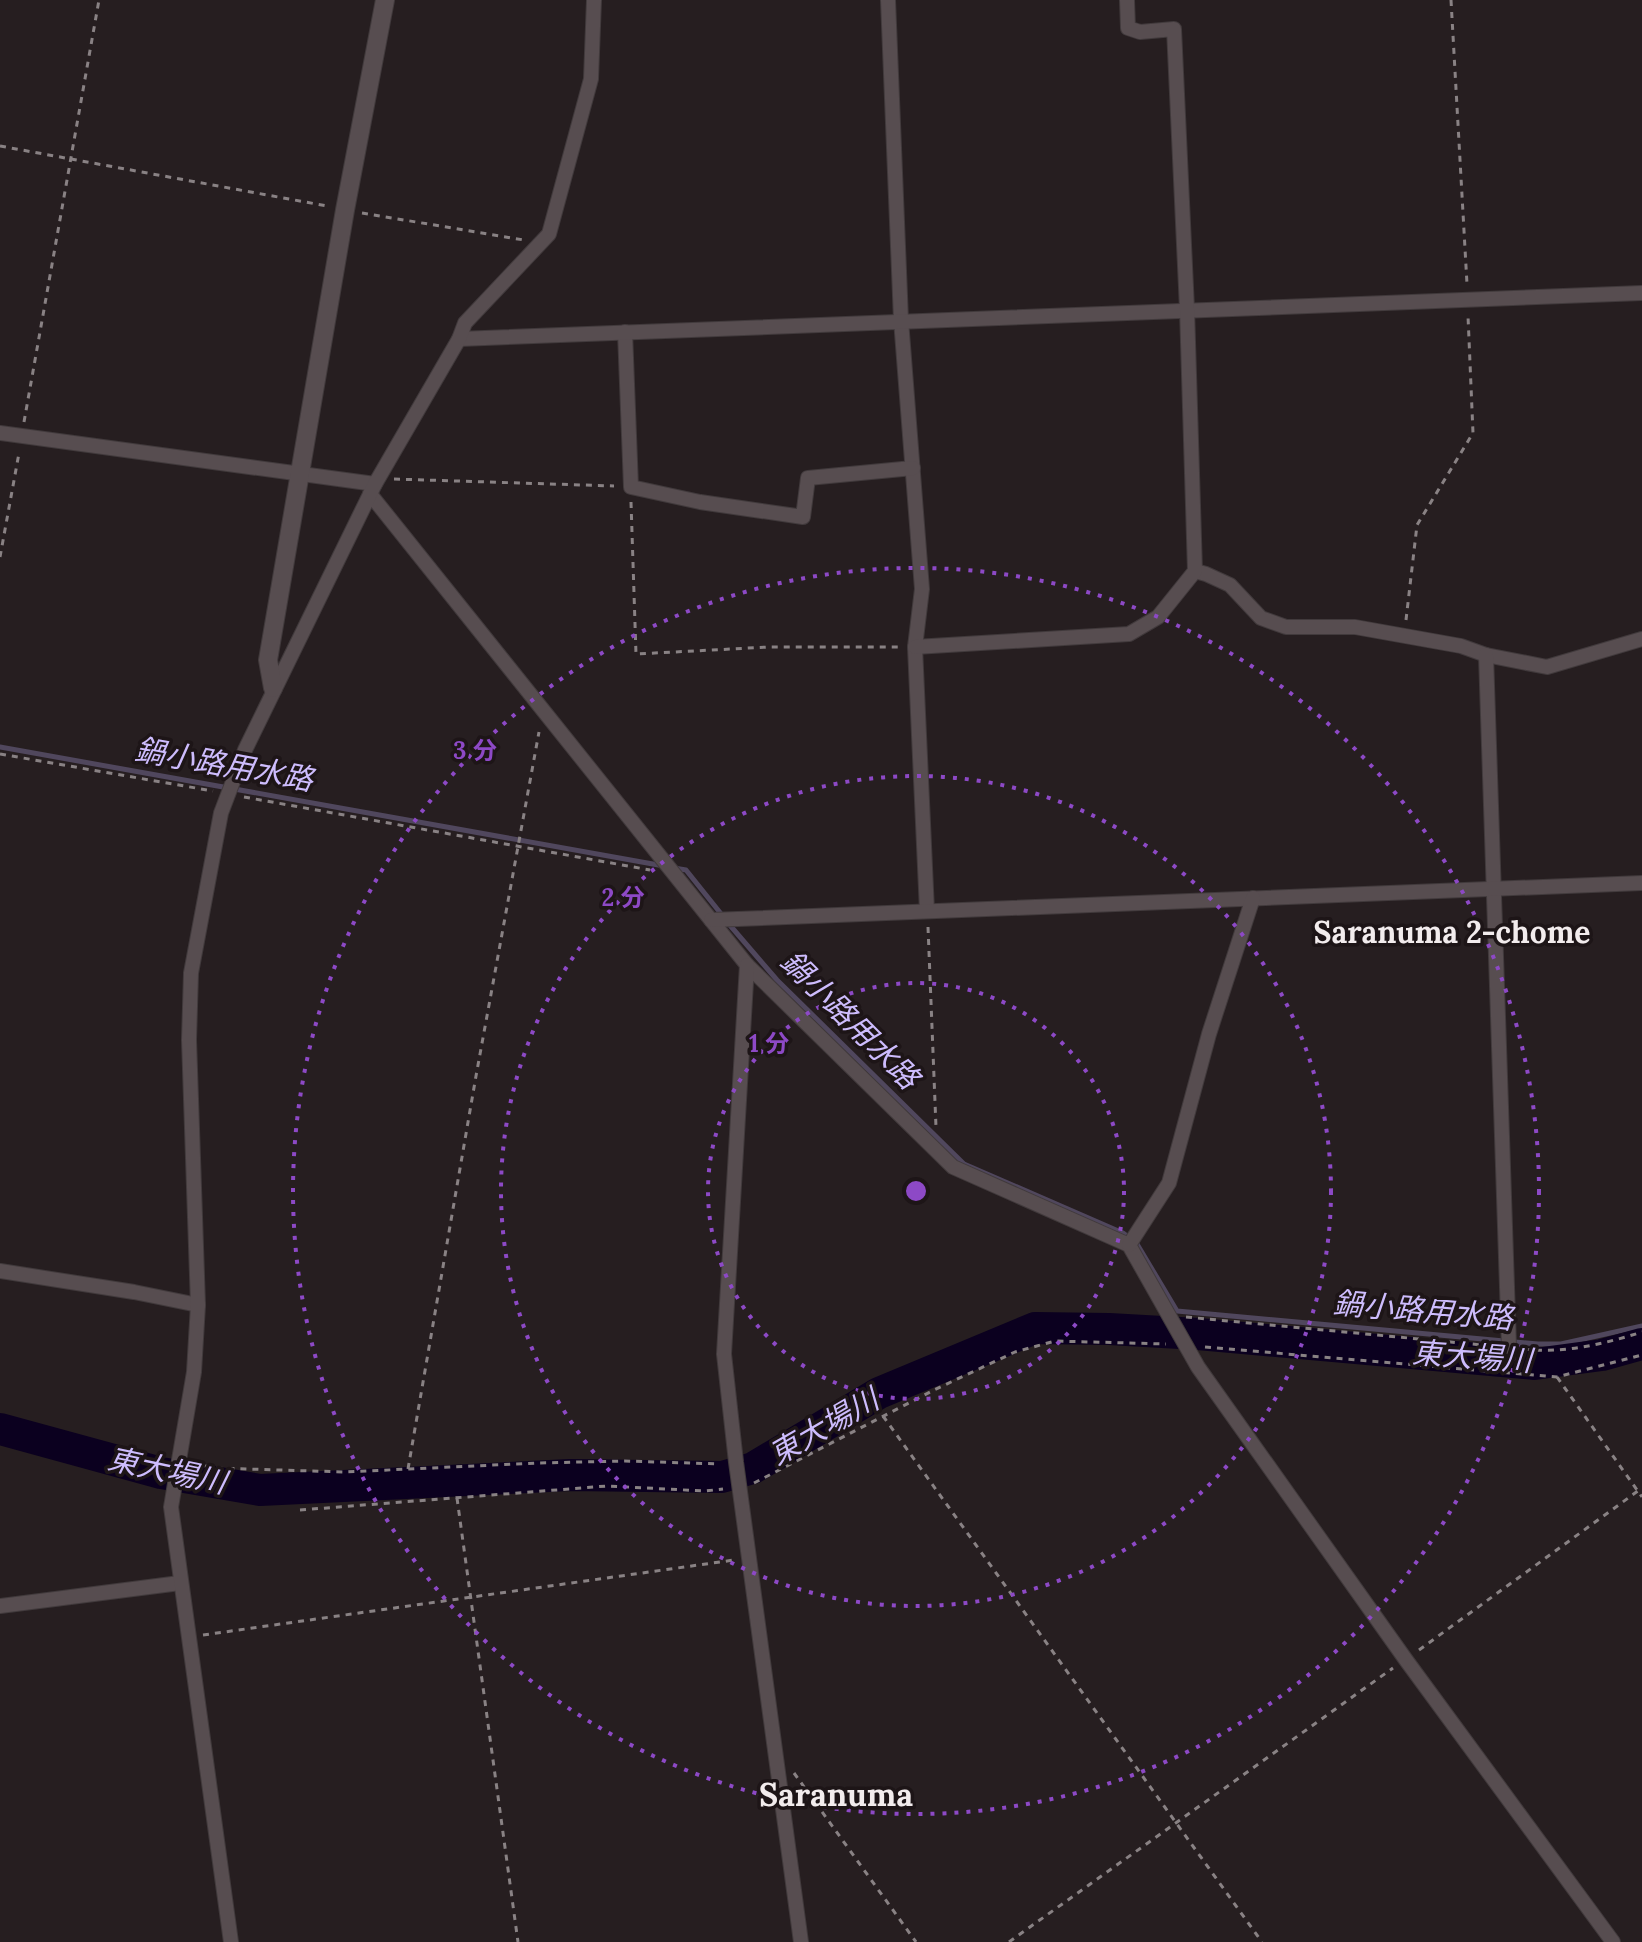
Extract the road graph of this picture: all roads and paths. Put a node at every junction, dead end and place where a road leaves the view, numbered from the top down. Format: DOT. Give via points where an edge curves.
graph roads {
  1 [pos="99,0"];
  2 [pos="385,0"];
  3 [pos="594,0"];
  4 [pos="888,0"];
  5 [pos="1127,0"];
  6 [pos="1451,0"];
  7 [pos="0,146"];
  8 [pos="71,158"];
  9 [pos="345,210"];
  10 [pos="537,248"];
  11 [pos="1642,293"];
  12 [pos="1468,299"];
  13 [pos="1187,309"];
  14 [pos="901,320"];
  15 [pos="625,332"];
  16 [pos="459,339"];
  17 [pos="0,433"];
  18 [pos="22,436"];
  19 [pos="913,468"];
  20 [pos="300,473"];
  21 [pos="374,486"];
  22 [pos="631,487"];
  23 [pos="0,557"];
  24 [pos="1195,571"];
  25 [pos="1404,636"];
  26 [pos="1642,639"];
  27 [pos="915,647"];
  28 [pos="1486,655"];
  29 [pos="273,688"];
  30 [pos="546,715"];
  31 [pos="0,754"];
  32 [pos="227,794"];
  33 [pos="519,846"];
  34 [pos="673,874"];
  35 [pos="1642,883"];
  36 [pos="1494,888"];
  37 [pos="1253,898"];
  38 [pos="927,911"];
  39 [pos="711,920"];
  40 [pos="747,965"];
  41 [pos="937,1151"];
  42 [pos="1129,1245"];
  43 [pos="0,1271"];
  44 [pos="198,1305"];
  45 [pos="1168,1315"];
  46 [pos="1642,1332"];
  47 [pos="1185,1345"];
  48 [pos="1509,1347"];
  49 [pos="1642,1355"];
  50 [pos="1557,1377"];
  51 [pos="883,1416"];
  52 [pos="179,1460"];
  53 [pos="736,1462"];
  54 [pos="408,1469"];
  55 [pos="740,1487"];
  56 [pos="1640,1489"];
  57 [pos="1642,1497"];
  58 [pos="457,1498"];
  59 [pos="300,1510"];
  60 [pos="750,1558"];
  61 [pos="180,1583"];
  62 [pos="469,1597"];
  63 [pos="0,1606"];
  64 [pos="189,1637"];
  65 [pos="1406,1660"];
  66 [pos="793,1770"];
  67 [pos="1176,1822"];
  68 [pos="231,1942"];
  69 [pos="518,1942"];
  70 [pos="801,1942"];
  71 [pos="916,1942"];
  72 [pos="1009,1942"];
  73 [pos="1262,1942"];
  74 [pos="1613,1942"];
  1 -- 8 [label="path"];
  2 -- 9 [label="street"];
  3 -- 10 [label="street" via="591,79 549,234"];
  4 -- 14 [label="street"];
  5 -- 13 [label="street" via="1128,28 1174,29"];
  6 -- 12 [label="path"];
  7 -- 8 [label="path"];
  8 -- 9 [label="path"];
  8 -- 18 [label="path"];
  9 -- 10 [label="path" via="526,240"];
  9 -- 20 [label="street"];
  10 -- 16 [label="street" via="465,323"];
  11 -- 12 [label="street"];
  12 -- 13 [label="street"];
  12 -- 25 [label="path" via="1473,433 1417,525"];
  13 -- 14 [label="street"];
  13 -- 24 [label="street"];
  14 -- 15 [label="street"];
  14 -- 19 [label="street"];
  15 -- 16 [label="street"];
  15 -- 22 [label="street"];
  16 -- 21 [label="street"];
  17 -- 18 [label="street"];
  18 -- 20 [label="street"];
  18 -- 23 [label="path"];
  19 -- 22 [label="street" via="808,478 803,517"];
  19 -- 27 [label="street" via="922,589"];
  20 -- 21 [label="street"];
  20 -- 29 [label="street" via="268,660"];
  21 -- 22 [label="path"];
  21 -- 29 [label="street"];
  21 -- 30 [label="street"];
  22 -- 27 [label="path" via="636,654"];
  24 -- 25 [label="street" via="1230,585 1261,618 1286,627 1355,627"];
  24 -- 27 [label="street" via="1158,617 1129,634"];
  25 -- 28 [label="street"];
  26 -- 28 [label="street" via="1547,667"];
  27 -- 38 [label="street"];
  28 -- 36 [label="street"];
  29 -- 32 [label="street"];
  30 -- 33 [label="path" via="537,738"];
  30 -- 34 [label="street"];
  31 -- 32 [label="path"];
  32 -- 33 [label="path"];
  32 -- 44 [label="street" via="191,973"];
  33 -- 34 [label="path"];
  33 -- 54 [label="path"];
  34 -- 39 [label="street"];
  35 -- 36 [label="street"];
  36 -- 37 [label="street"];
  36 -- 48 [label="street"];
  37 -- 38 [label="street"];
  37 -- 42 [label="street" via="1169,1183"];
  38 -- 39 [label="street"];
  38 -- 41 [label="path"];
  39 -- 40 [label="street"];
  40 -- 41 [label="street"];
  40 -- 53 [label="street" via="724,1354"];
  41 -- 42 [label="street" via="953,1167"];
  42 -- 45 [label="street"];
  43 -- 44 [label="street"];
  44 -- 52 [label="street" via="194,1372"];
  45 -- 47 [label="street"];
  45 -- 48 [label="path"];
  46 -- 48 [label="path" via="1549,1352"];
  47 -- 50 [label="path"];
  47 -- 51 [label="path" via="1055,1341 1015,1352"];
  47 -- 65 [label="street"];
  49 -- 50 [label="path"];
  50 -- 56 [label="path"];
  51 -- 55 [label="path"];
  51 -- 67 [label="path"];
  52 -- 54 [label="path" via="258,1470"];
  52 -- 61 [label="street" via="171,1507"];
  53 -- 54 [label="path"];
  53 -- 55 [label="street"];
  55 -- 58 [label="path" via="705,1491 607,1486"];
  55 -- 60 [label="street"];
  56 -- 57 [label="path"];
  56 -- 65 [label="path"];
  58 -- 59 [label="path"];
  58 -- 62 [label="path"];
  60 -- 62 [label="path"];
  60 -- 70 [label="street"];
  61 -- 63 [label="street"];
  61 -- 64 [label="street"];
  62 -- 64 [label="path"];
  62 -- 69 [label="path"];
  64 -- 68 [label="street"];
  65 -- 67 [label="path"];
  65 -- 74 [label="street"];
  66 -- 71 [label="path"];
  67 -- 72 [label="path"];
  67 -- 73 [label="path"];
}
